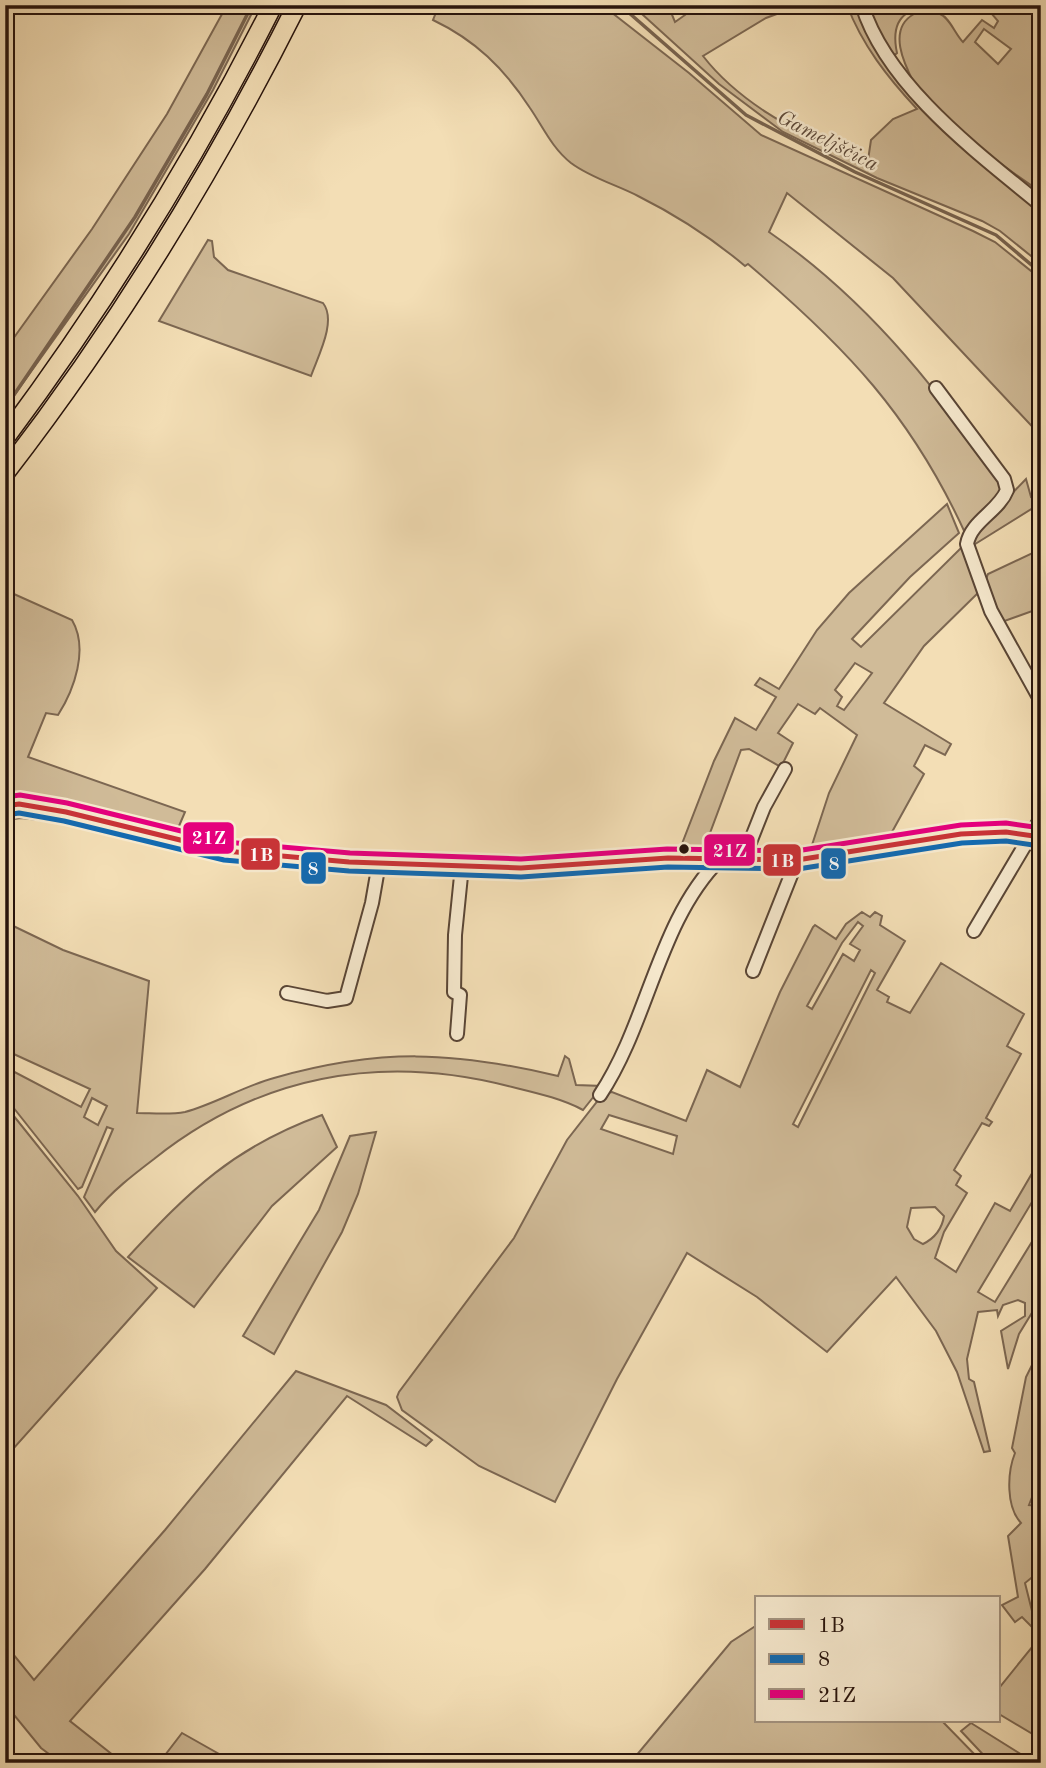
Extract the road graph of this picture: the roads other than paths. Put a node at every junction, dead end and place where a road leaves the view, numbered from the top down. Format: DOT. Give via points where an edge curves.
graph roads {
  1 [pos="273,5"];
  2 [pos="297,5"];
  3 [pos="862,5"];
  4 [pos="1041,205"];
  5 [pos="936,388"];
  6 [pos="5,438"];
  7 [pos="5,473"];
  8 [pos="1041,698"];
  9 [pos="1041,746"];
  10 [pos="785,769"];
  11 [pos="5,806"];
  12 [pos="1041,818"];
  13 [pos="1035,836"];
  14 [pos="720,859"];
  15 [pos="743,860"];
  16 [pos="797,860"];
  17 [pos="379,863"];
  18 [pos="462,866"];
  19 [pos="974,931"];
  20 [pos="753,971"];
  21 [pos="287,993"];
  22 [pos="457,1034"];
  23 [pos="600,1095"];
  1 -- 6 [label="highway" via="155,220 83,331"];
  2 -- 7 [label="highway" via="174,230 96,350"];
  3 -- 4 [label="street" via="887,55 940,118"];
  5 -- 8 [label="street" via="1004,479 1005,497 977,524 967,544 1002,636"];
  8 -- 9 [label="street"];
  10 -- 15 [label="street"];
  11 -- 17 [label="street" via="66,812 225,851"];
  12 -- 13 [label="street"];
  13 -- 16 [label="street" via="961,834"];
  13 -- 19 [label="street"];
  14 -- 15 [label="street"];
  14 -- 18 [label="street" via="521,868"];
  14 -- 23 [label="street" via="692,894 660,954 638,1023"];
  15 -- 16 [label="street"];
  16 -- 20 [label="street"];
  17 -- 18 [label="street"];
  17 -- 21 [label="street" via="345,998 327,1001"];
  18 -- 22 [label="street" via="455,935 454,992 460,995"];
}
